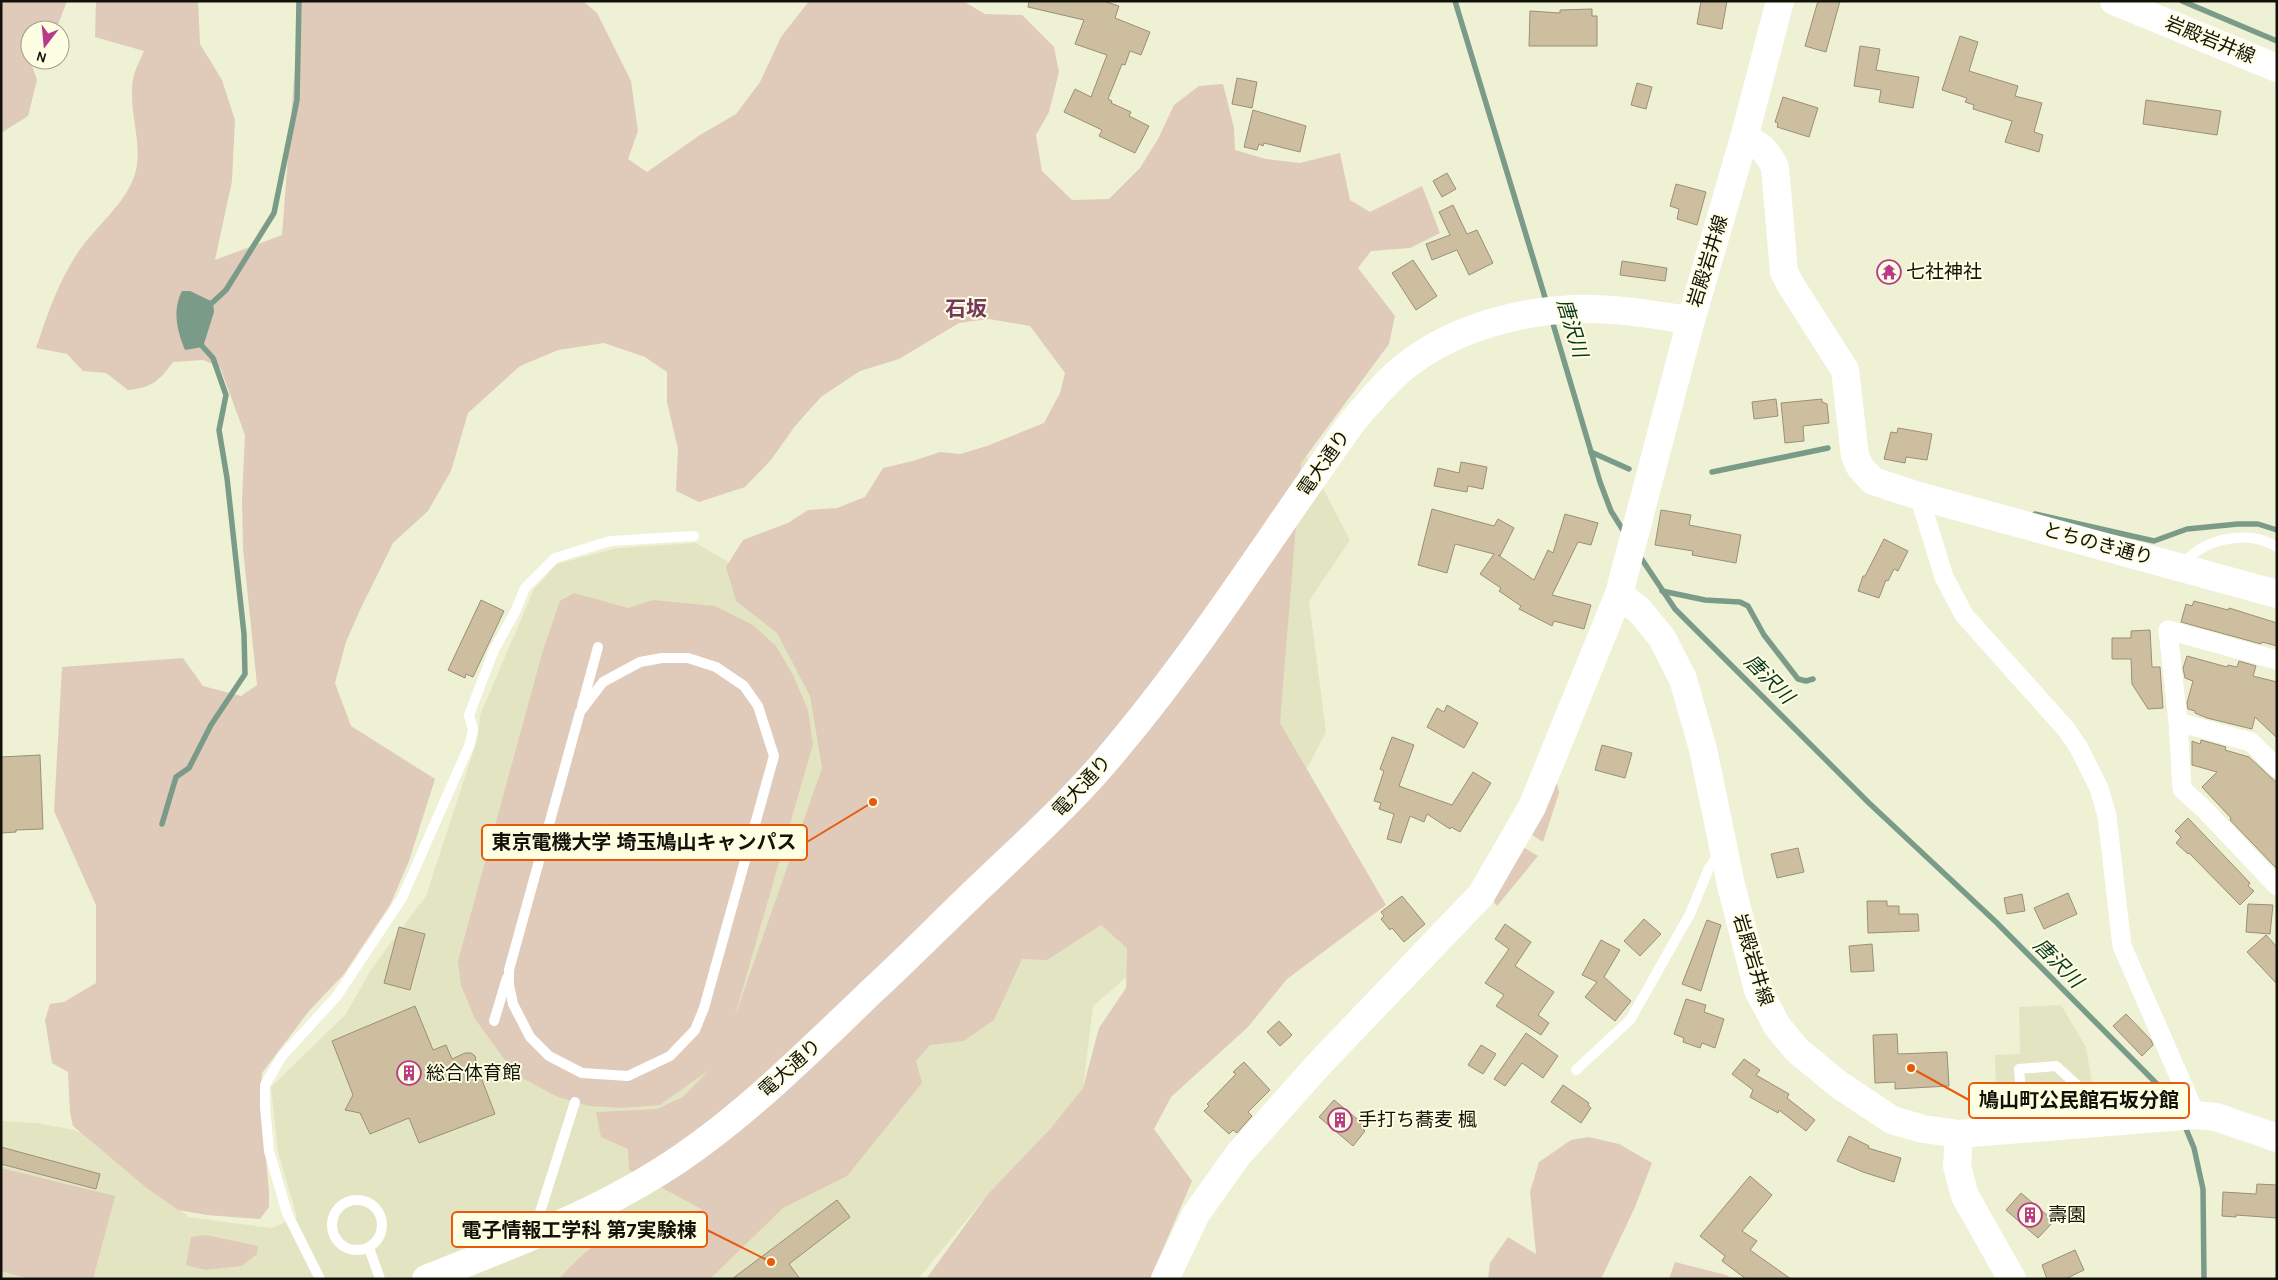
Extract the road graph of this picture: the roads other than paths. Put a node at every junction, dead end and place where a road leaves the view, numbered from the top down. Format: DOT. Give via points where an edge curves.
graph roads {
  1 [pos="1780,1"];
  2 [pos="2114,1"];
  3 [pos="2277,68"];
  4 [pos="1744,138"];
  5 [pos="1690,320"];
  6 [pos="1919,496"];
  7 [pos="694,536"];
  8 [pos="2277,547"];
  9 [pos="2182,567"];
  10 [pos="1621,584"];
  11 [pos="2277,594"];
  12 [pos="598,647"];
  13 [pos="2277,660"];
  14 [pos="580,712"];
  15 [pos="2178,722"];
  16 [pos="2277,768"];
  17 [pos="1724,846"];
  18 [pos="2277,886"];
  19 [pos="509,970"];
  20 [pos="494,1021"];
  21 [pos="1576,1070"];
  22 [pos="575,1102"];
  23 [pos="2196,1115"];
  24 [pos="2106,1122"];
  25 [pos="2024,1130"];
  26 [pos="1959,1134"];
  27 [pos="2277,1138"];
  28 [pos="532,1237"];
  29 [pos="369,1248"];
  30 [pos="320,1279"];
  31 [pos="380,1279"];
  32 [pos="426,1279"];
  33 [pos="1165,1279"];
  34 [pos="2012,1279"];
  1 -- 4 [label="street, 岩殿岩井線"];
  2 -- 3 [label="street, 岩殿岩井線"];
  4 -- 5 [label="street, 岩殿岩井線"];
  4 -- 6 [label="street, とちのき通り" via="1767,152 1775,167 1784,272 1845,370 1855,456 1864,474 1873,481"];
  5 -- 10 [label="street, 岩殿岩井線"];
  5 -- 28 [label="street, 電大通り" via="1574,309 1528,314 1502,320 1441,343 1404,368 1377,392 1329,454 1208,630 1118,748 1062,810 833,1029 690,1152 627,1192"];
  6 -- 9 [label="street, とちのき通り"];
  6 -- 23 [label="street" via="1944,577 1964,615 2066,729 2099,788 2107,816 2122,946"];
  7 -- 30 [label="lane" via="610,541 555,558 525,588 494,650 469,715 473,730 469,746 402,898 337,996 282,1056 266,1085 269,1151 287,1213"];
  8 -- 9 [label="lane" via="2267,540 2252,537 2230,538 2189,556"];
  9 -- 11 [label="street, とちのき通り"];
  10 -- 17 [label="street, 岩殿岩井線" via="1662,638 1683,679 1703,749"];
  10 -- 33 [label="street, 岩殿岩井線" via="1532,807 1480,895 1321,1062 1238,1155 1196,1214"];
  12 -- 14 [label="lane"];
  13 -- 15 [label="street" via="2168,630"];
  14 -- 19 [label="lane"];
  14 -- 19 [label="lane" via="603,682 640,662 688,658 716,667 744,686 758,706 774,756 704,1008 695,1030 670,1056 628,1076 582,1073 549,1056 530,1037 513,1004"];
  15 -- 16 [label="street" via="2251,742"];
  15 -- 18 [label="street" via="2182,789"];
  17 -- 21 [label="lane" via="1709,868 1690,914 1630,1020"];
  17 -- 26 [label="street, 岩殿岩井線" via="1758,990 1786,1038 1838,1084 1892,1120 1922,1129"];
  19 -- 20 [label="lane"];
  22 -- 28 [label="lane"];
  23 -- 24 [label="street, 岩殿岩井線"];
  23 -- 27 [label="street, 岩殿岩井線" via="2216,1117"];
  24 -- 25 [label="street, 岩殿岩井線"];
  24 -- 25 [label="lane" via="2088,1095 2056,1066 2019,1069"];
  25 -- 26 [label="street, 岩殿岩井線"];
  26 -- 34 [label="street" via="1957,1166 1965,1196"];
  28 -- 32 [label="street, 電大通り"];
  29 -- 29 [label="lane" via="343,1247 333,1233 333,1216 345,1203 362,1200 370,1203 382,1217 381,1235"];
  29 -- 31 [label="lane"];
}
